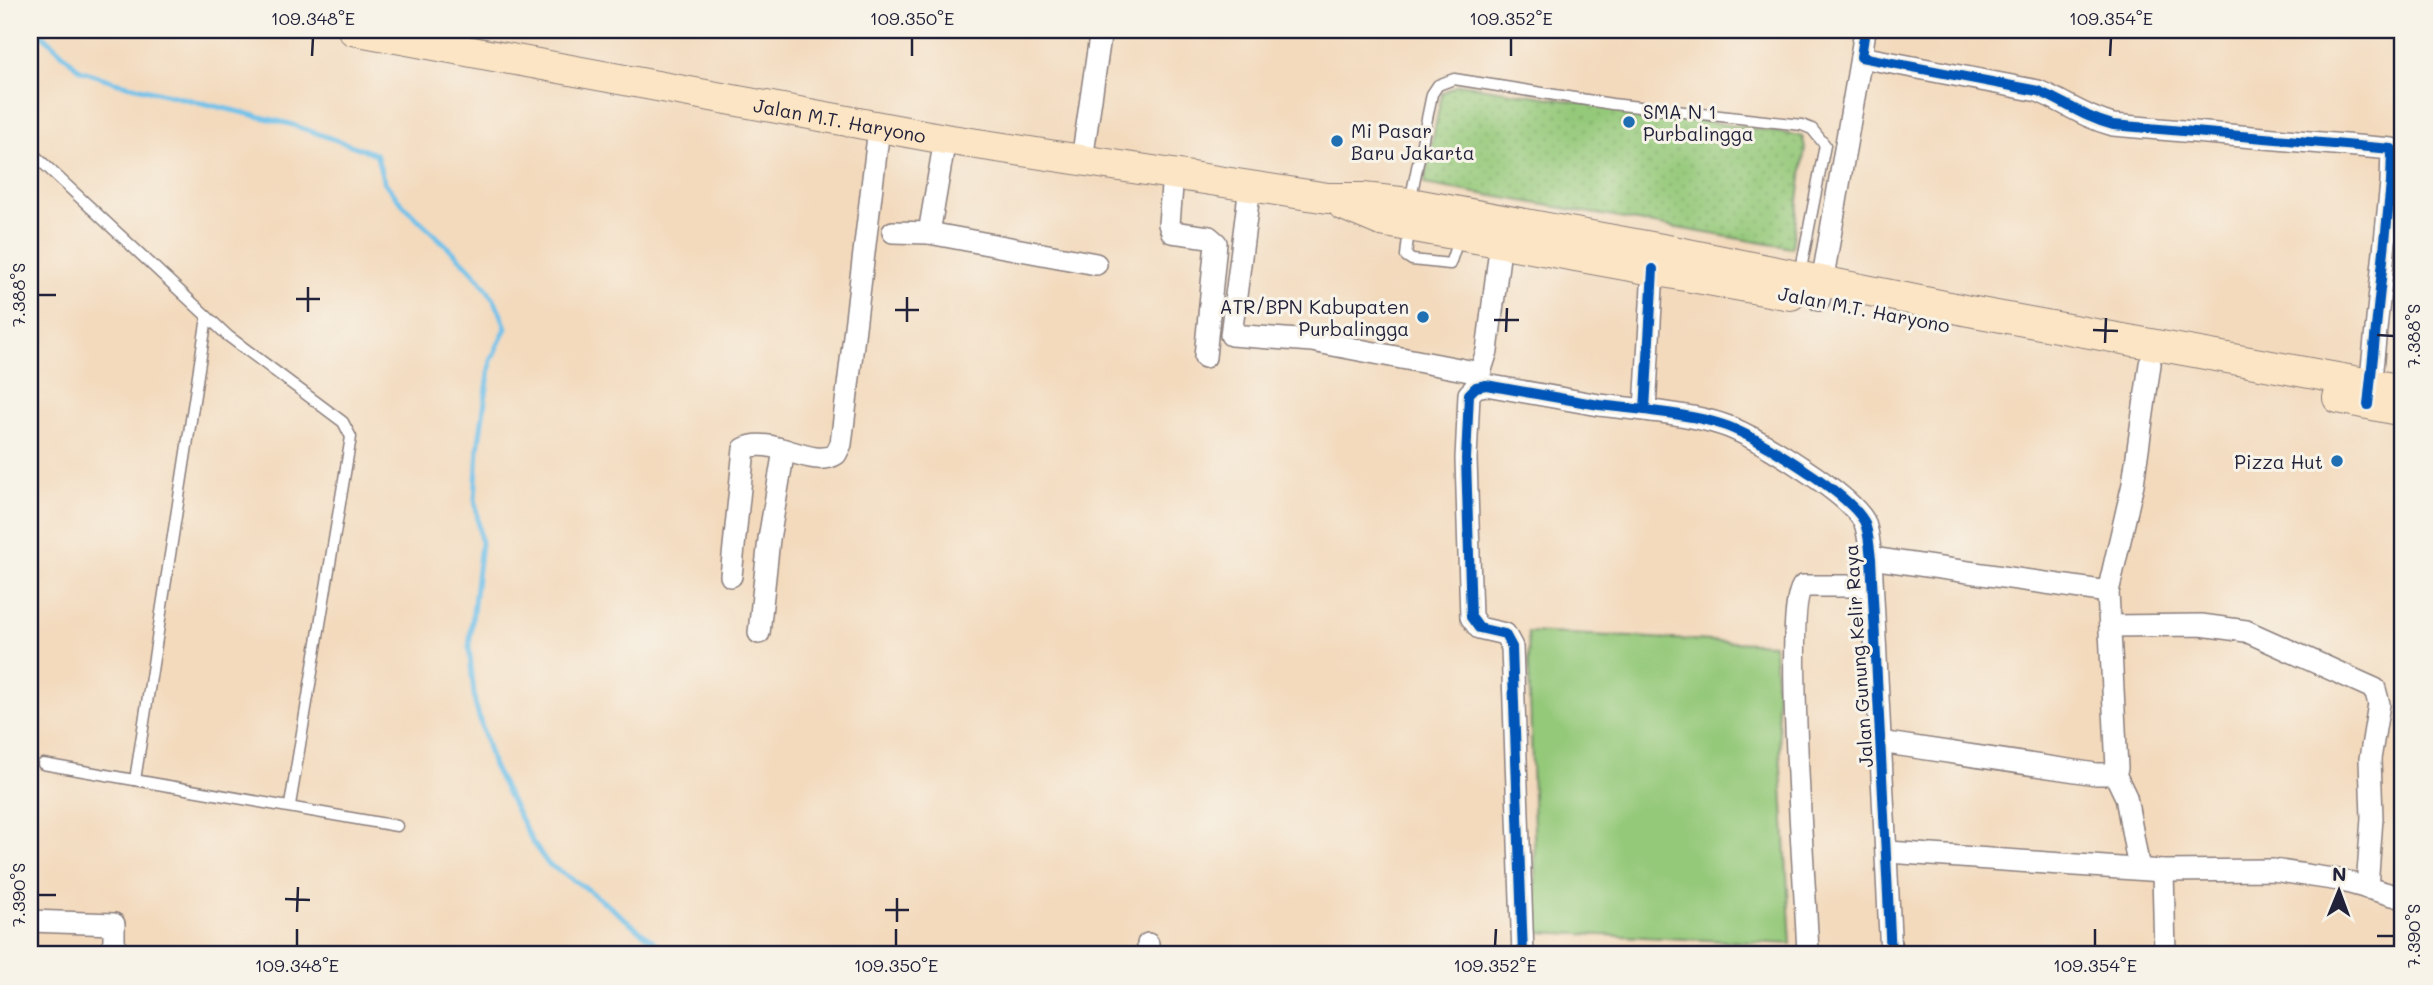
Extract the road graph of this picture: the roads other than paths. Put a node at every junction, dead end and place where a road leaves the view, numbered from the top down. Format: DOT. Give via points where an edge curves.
graph roads {
  1 [pos="353,30"];
  2 [pos="1101,30"];
  3 [pos="1865,30"];
  4 [pos="1861,57"];
  5 [pos="879,128"];
  6 [pos="945,139"];
  7 [pos="2397,150"];
  8 [pos="30,151"];
  9 [pos="1082,160"];
  10 [pos="1173,174"];
  11 [pos="1250,186"];
  12 [pos="1410,214"];
  13 [pos="893,232"];
  14 [pos="929,233"];
  15 [pos="1501,242"];
  16 [pos="1096,264"];
  17 [pos="1653,269"];
  18 [pos="1813,286"];
  19 [pos="206,317"];
  20 [pos="1205,357"];
  21 [pos="2150,363"];
  22 [pos="1478,380"];
  23 [pos="2403,390"];
  24 [pos="2369,394"];
  25 [pos="1645,410"];
  26 [pos="2403,411"];
  27 [pos="784,450"];
  28 [pos="1871,558"];
  29 [pos="731,576"];
  30 [pos="1871,586"];
  31 [pos="2108,592"];
  32 [pos="2110,626"];
  33 [pos="759,633"];
  34 [pos="1880,742"];
  35 [pos="43,764"];
  36 [pos="2114,772"];
  37 [pos="135,779"];
  38 [pos="290,805"];
  39 [pos="397,825"];
  40 [pos="1888,852"];
  41 [pos="2139,869"];
  42 [pos="2162,871"];
  43 [pos="2367,888"];
  44 [pos="2403,898"];
  45 [pos="30,920"];
  46 [pos="114,955"];
  47 [pos="1523,955"];
  48 [pos="1808,955"];
  49 [pos="1891,955"];
  50 [pos="2165,955"];
  1 -- 5 [label="main road, Jalan M.T. Haryono"];
  2 -- 9 [label="street"];
  3 -- 4 [label="street"];
  4 -- 7 [label="street" via="2038,91 2074,112 2113,125"];
  4 -- 18 [label="street"];
  5 -- 6 [label="main road, Jalan M.T. Haryono"];
  5 -- 27 [label="street" via="841,444 831,458"];
  6 -- 9 [label="main road, Jalan M.T. Haryono"];
  6 -- 14 [label="street"];
  7 -- 24 [label="street"];
  8 -- 19 [label="lane"];
  9 -- 10 [label="main road, Jalan M.T. Haryono"];
  10 -- 11 [label="main road, Jalan M.T. Haryono"];
  10 -- 20 [label="street" via="1170,228 1175,233 1209,237 1216,243"];
  11 -- 12 [label="main road, Jalan M.T. Haryono" via="1328,198 1361,214"];
  11 -- 22 [label="street, Jalan Gunung Kelir Raya" via="1231,335 1312,341"];
  12 -- 15 [label="main road, Jalan M.T. Haryono" via="1459,233"];
  12 -- 18 [label="main road, Jalan M.T. Haryono"];
  12 -- 18 [label="lane" via="1432,94 1445,81 1802,125 1812,129 1825,145"];
  13 -- 14 [label="street"];
  14 -- 16 [label="street"];
  15 -- 17 [label="main road, Jalan M.T. Haryono"];
  15 -- 22 [label="street" via="1487,351"];
  17 -- 18 [label="main road, Jalan M.T. Haryono"];
  17 -- 25 [label="street"];
  18 -- 21 [label="main road, Jalan M.T. Haryono"];
  18 -- 24 [label="main road, Jalan M.T. Haryono"];
  19 -- 37 [label="lane"];
  19 -- 38 [label="lane" via="343,422 351,437"];
  21 -- 24 [label="main road, Jalan M.T. Haryono"];
  21 -- 31 [label="street" via="2133,484"];
  22 -- 25 [label="street, Jalan Gunung Kelir Raya"];
  22 -- 47 [label="street" via="1469,394 1466,459 1471,617 1483,630 1505,634 1512,647"];
  23 -- 24 [label="main road, Jalan M.T. Haryono"];
  24 -- 26 [label="main road, Jalan M.T. Haryono"];
  25 -- 28 [label="street, Jalan Gunung Kelir Raya" via="1727,426 1786,457 1862,519"];
  27 -- 29 [label="street" via="763,445 744,449"];
  27 -- 33 [label="street"];
  28 -- 30 [label="street, Jalan Gunung Kelir Raya"];
  28 -- 31 [label="street"];
  30 -- 34 [label="street, Jalan Gunung Kelir Raya"];
  30 -- 48 [label="street" via="1802,586 1797,596 1794,653"];
  31 -- 32 [label="street"];
  32 -- 36 [label="street" via="2118,763"];
  32 -- 43 [label="street" via="2201,625 2246,631 2375,689 2379,704 2372,740"];
  34 -- 36 [label="street" via="2096,774"];
  34 -- 40 [label="street, Jalan Gunung Kelir Raya"];
  35 -- 37 [label="lane"];
  36 -- 41 [label="street" via="2126,797"];
  37 -- 38 [label="lane"];
  38 -- 39 [label="lane"];
  40 -- 41 [label="street"];
  40 -- 49 [label="street, Jalan Gunung Kelir Raya"];
  41 -- 42 [label="street"];
  42 -- 43 [label="street" via="2273,870"];
  42 -- 50 [label="street"];
  43 -- 44 [label="street"];
  45 -- 46 [label="street" via="114,924"];
}
